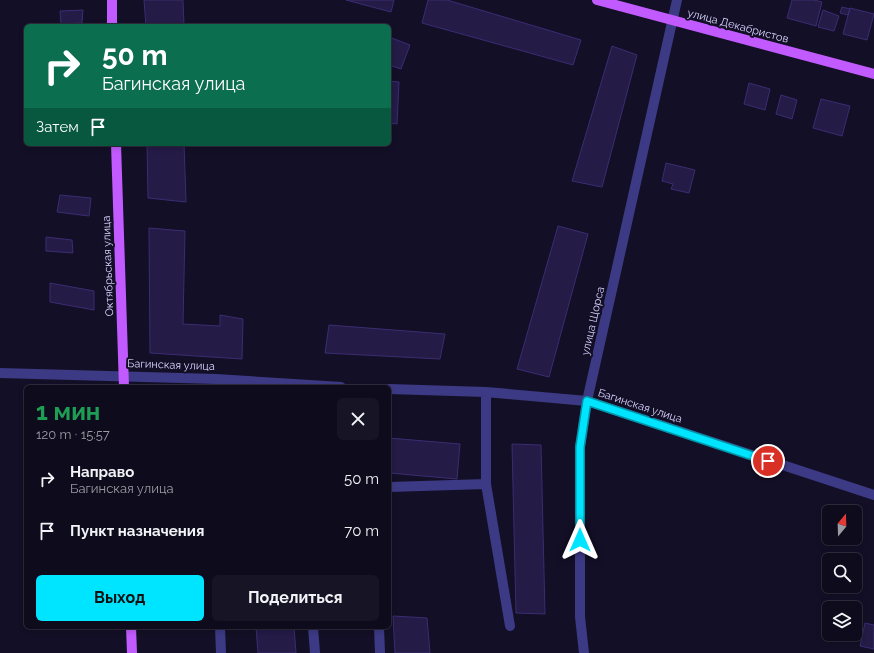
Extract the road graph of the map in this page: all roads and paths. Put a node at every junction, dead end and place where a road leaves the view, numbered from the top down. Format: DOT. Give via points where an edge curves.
graph roads {
  1 [pos="112,0"];
  2 [pos="597,0"];
  3 [pos="677,0"];
  4 [pos="672,20"];
  5 [pos="112,24"];
  6 [pos="874,74"];
  7 [pos="116,146"];
  8 [pos="0,373"];
  9 [pos="124,376"];
  10 [pos="216,383"];
  11 [pos="124,385"];
  12 [pos="278,385"];
  13 [pos="391,389"];
  14 [pos="486,392"];
  15 [pos="587,401"];
  16 [pos="486,484"];
  17 [pos="391,487"];
  18 [pos="874,496"];
  19 [pos="510,626"];
  20 [pos="132,629"];
  21 [pos="220,629"];
  22 [pos="313,629"];
  23 [pos="378,629"];
  24 [pos="132,653"];
  25 [pos="221,653"];
  26 [pos="315,653"];
  27 [pos="380,653"];
  28 [pos="584,653"];
  1 -- 5 [label="main road"];
  2 -- 4 [label="main road, улица Декабристов"];
  3 -- 4 [label="street, улица Щорса"];
  4 -- 6 [label="main road, улица Декабристов"];
  4 -- 15 [label="street, улица Щорса"];
  7 -- 9 [label="main road, Октябрьская улица"];
  8 -- 9 [label="street, Багинская улица"];
  9 -- 10 [label="street, Багинская улица"];
  9 -- 11 [label="main road, Октябрьская улица"];
  10 -- 12 [label="street, Багинская улица"];
  13 -- 14 [label="street, Багинская улица"];
  14 -- 15 [label="street, Багинская улица"];
  14 -- 16 [label="street"];
  15 -- 18 [label="street, Багинская улица"];
  15 -- 28 [label="street, улица Щорса" via="580,447 580,617"];
  16 -- 17 [label="street"];
  16 -- 19 [label="street"];
  20 -- 24 [label="main road"];
  21 -- 25 [label="street"];
  22 -- 26 [label="street"];
  23 -- 27 [label="street"];
}
